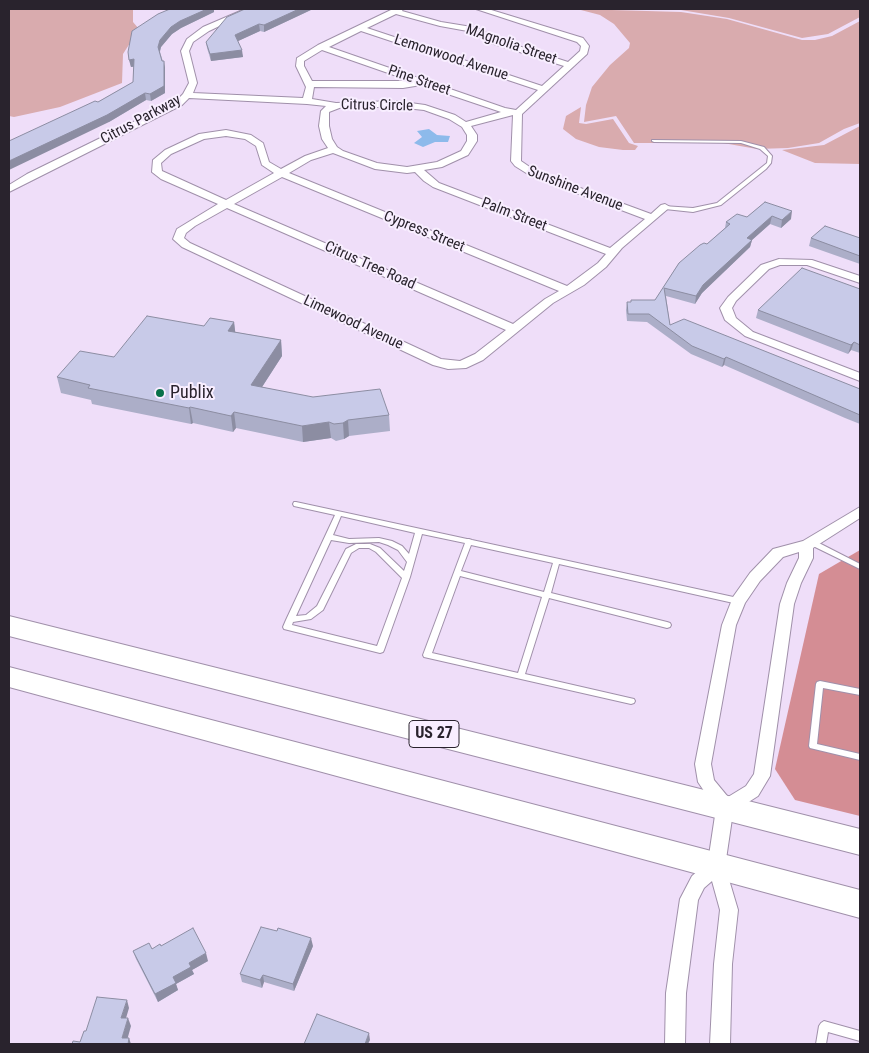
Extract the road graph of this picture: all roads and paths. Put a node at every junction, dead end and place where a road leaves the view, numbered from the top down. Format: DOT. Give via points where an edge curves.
graph roads {
  1 [pos="251,9"];
  2 [pos="480,9"];
  3 [pos="397,10"];
  4 [pos="359,28"];
  5 [pos="321,47"];
  6 [pos="569,65"];
  7 [pos="421,82"];
  8 [pos="309,84"];
  9 [pos="543,88"];
  10 [pos="187,95"];
  11 [pos="307,101"];
  12 [pos="179,103"];
  13 [pos="250,103"];
  14 [pos="335,105"];
  15 [pos="325,112"];
  16 [pos="515,112"];
  17 [pos="465,125"];
  18 [pos="654,141"];
  19 [pos="334,149"];
  20 [pos="419,170"];
  21 [pos="281,173"];
  22 [pos="9,189"];
  23 [pos="226,204"];
  24 [pos="666,207"];
  25 [pos="653,218"];
  26 [pos="613,254"];
  27 [pos="860,280"];
  28 [pos="567,290"];
  29 [pos="514,329"];
  30 [pos="860,377"];
  31 [pos="296,504"];
  32 [pos="860,512"];
  33 [pos="339,514"];
  34 [pos="419,531"];
  35 [pos="329,537"];
  36 [pos="468,542"];
  37 [pos="810,544"];
  38 [pos="410,561"];
  39 [pos="558,561"];
  40 [pos="860,567"];
  41 [pos="458,573"];
  42 [pos="406,577"];
  43 [pos="547,595"];
  44 [pos="738,600"];
  45 [pos="290,620"];
  46 [pos="667,625"];
  47 [pos="9,626"];
  48 [pos="521,676"];
  49 [pos="9,678"];
  50 [pos="860,692"];
  51 [pos="631,701"];
  52 [pos="860,757"];
  53 [pos="725,808"];
  54 [pos="860,842"];
  55 [pos="716,866"];
  56 [pos="860,904"];
  57 [pos="860,1036"];
  58 [pos="676,1044"];
  59 [pos="720,1044"];
  60 [pos="821,1044"];
  1 -- 10 [label="street, Citrus Parkway" via="206,29 190,41 185,51 193,83"];
  2 -- 6 [label="street" via="580,40 584,44 584,52"];
  3 -- 4 [label="street"];
  3 -- 6 [label="street, MAgnolia Street" via="440,24 475,30 494,42"];
  4 -- 5 [label="street"];
  4 -- 9 [label="street, Lemonwood Avenue"];
  5 -- 7 [label="street, Pine Street"];
  5 -- 8 [label="street" via="300,60"];
  6 -- 9 [label="street"];
  7 -- 8 [label="street" via="403,85"];
  7 -- 16 [label="street, Pine Street"];
  8 -- 11 [label="street"];
  9 -- 16 [label="street"];
  10 -- 12 [label="street, Citrus Parkway"];
  10 -- 13 [label="street"];
  11 -- 13 [label="street"];
  11 -- 14 [label="street"];
  12 -- 13 [label="street"];
  12 -- 22 [label="street, Citrus Parkway"];
  13 -- 15 [label="street"];
  14 -- 15 [label="street, Citrus Circle"];
  14 -- 17 [label="street, Citrus Circle" via="416,106"];
  15 -- 19 [label="street, Citrus Circle" via="325,133"];
  16 -- 17 [label="street"];
  16 -- 25 [label="street, Sunshine Avenue" via="516,161 520,167"];
  17 -- 20 [label="street" via="472,135 465,152 445,163"];
  18 -- 24 [label="lane" via="741,142 762,148 770,156 764,168 720,204 693,210"];
  19 -- 20 [label="street" via="375,166"];
  19 -- 21 [label="street, Limewood Avenue" via="308,158"];
  20 -- 26 [label="street, Palm Street" via="436,185"];
  21 -- 23 [label="street, Limewood Avenue"];
  21 -- 23 [label="street, Cypress Street" via="265,163 258,142 234,133 195,138 156,162 160,174"];
  21 -- 28 [label="street, Cypress Street"];
  23 -- 29 [label="street, Citrus Tree Road"];
  23 -- 29 [label="street, Limewood Avenue" via="185,228 178,239 437,362 455,365 474,360"];
  24 -- 25 [label="street, Limewood Avenue"];
  25 -- 26 [label="street, Limewood Avenue" via="621,243"];
  26 -- 28 [label="street, Limewood Avenue" via="602,266"];
  27 -- 30 [label="street" via="808,262 779,262 765,267 726,308 731,320 749,334"];
  28 -- 29 [label="street, Limewood Avenue"];
  31 -- 33 [label="lane"];
  32 -- 37 [label="street"];
  33 -- 34 [label="lane"];
  33 -- 35 [label="lane"];
  34 -- 36 [label="lane"];
  34 -- 38 [label="lane"];
  35 -- 38 [label="lane" via="390,543 400,548"];
  35 -- 45 [label="lane"];
  36 -- 39 [label="lane"];
  36 -- 41 [label="lane"];
  37 -- 40 [label="lane"];
  37 -- 44 [label="street" via="778,553 754,577"];
  37 -- 53 [label="street" via="787,604 762,776 752,791"];
  38 -- 42 [label="lane"];
  39 -- 43 [label="lane"];
  39 -- 44 [label="lane"];
  41 -- 43 [label="lane"];
  41 -- 48 [label="lane" via="427,655"];
  42 -- 45 [label="lane" via="378,550 358,546 348,551 320,608 308,617"];
  42 -- 45 [label="lane" via="380,650 287,627"];
  43 -- 46 [label="lane"];
  43 -- 48 [label="lane"];
  44 -- 53 [label="street" via="729,626 703,764 706,782"];
  47 -- 53 [label="highway, US 27"];
  48 -- 51 [label="lane"];
  49 -- 55 [label="highway"];
  50 -- 52 [label="lane" via="820,684 813,746"];
  53 -- 54 [label="highway, US 27"];
  53 -- 55 [label="street"];
  55 -- 56 [label="highway"];
  55 -- 58 [label="street" via="698,882 689,899 676,993"];
  55 -- 59 [label="street" via="729,910"];
  57 -- 60 [label="lane" via="824,1026"];
}
